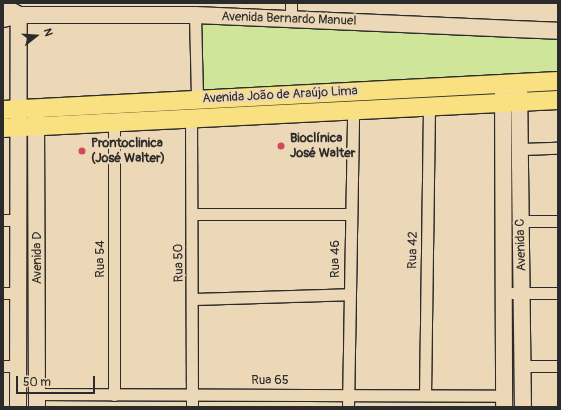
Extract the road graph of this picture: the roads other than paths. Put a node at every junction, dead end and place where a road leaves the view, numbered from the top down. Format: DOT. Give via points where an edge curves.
graph roads {
  1 [pos="3,6"];
  2 [pos="291,11"];
  3 [pos="19,15"];
  4 [pos="196,15"];
  5 [pos="3,19"];
  6 [pos="558,31"];
  7 [pos="558,81"];
  8 [pos="511,83"];
  9 [pos="197,99"];
  10 [pos="558,100"];
  11 [pos="512,102"];
  12 [pos="429,105"];
  13 [pos="3,110"];
  14 [pos="353,110"];
  15 [pos="29,118"];
  16 [pos="191,119"];
  17 [pos="114,124"];
  18 [pos="3,128"];
  19 [pos="558,148"];
  20 [pos="521,149"];
  21 [pos="192,214"];
  22 [pos="349,214"];
  23 [pos="11,220"];
  24 [pos="520,221"];
  25 [pos="558,221"];
  26 [pos="11,293"];
  27 [pos="504,293"];
  28 [pos="523,293"];
  29 [pos="558,293"];
  30 [pos="349,294"];
  31 [pos="194,299"];
  32 [pos="11,366"];
  33 [pos="524,366"];
  34 [pos="558,366"];
  35 [pos="192,394"];
  36 [pos="114,395"];
  37 [pos="348,395"];
  38 [pos="425,395"];
  39 [pos="37,401"];
  40 [pos="504,401"];
  41 [pos="18,407"];
  42 [pos="192,407"];
  43 [pos="348,407"];
  44 [pos="523,407"];
  1 -- 3 [label="street, Avenida Bernardo Manuel"];
  2 -- 4 [label="street, Avenida Bernardo Manuel"];
  2 -- 6 [label="street, Avenida Bernardo Manuel"];
  3 -- 4 [label="street, Avenida Bernardo Manuel"];
  3 -- 5 [label="street, Avenida Bernardo Manuel"];
  3 -- 15 [label="street"];
  4 -- 9 [label="street"];
  7 -- 8 [label="main road, Avenida João de Araújo Lima"];
  8 -- 9 [label="main road, Avenida João de Araújo Lima"];
  8 -- 11 [label="street, Avenida C"];
  9 -- 15 [label="main road, Avenida João de Araújo Lima"];
  10 -- 11 [label="main road, Avenida João de Araújo Lima"];
  11 -- 12 [label="main road, Avenida João de Araújo Lima"];
  11 -- 20 [label="street, Avenida C"];
  11 -- 27 [label="street, Avenida C"];
  12 -- 14 [label="main road, Avenida João de Araújo Lima"];
  12 -- 38 [label="street, Rua 42"];
  13 -- 15 [label="main road, Avenida João de Araújo Lima"];
  14 -- 16 [label="main road, Avenida João de Araújo Lima"];
  14 -- 22 [label="street, Rua 46"];
  15 -- 17 [label="main road, Avenida João de Araújo Lima"];
  15 -- 18 [label="main road, Avenida João de Araújo Lima"];
  15 -- 23 [label="street, Avenida D" via="17,144"];
  15 -- 39 [label="street, Avenida D"];
  16 -- 17 [label="main road, Avenida João de Araújo Lima"];
  16 -- 21 [label="street, Rua 50"];
  17 -- 36 [label="street, Rua 54"];
  19 -- 20 [label="street"];
  20 -- 24 [label="street, Avenida C"];
  21 -- 22 [label="street"];
  21 -- 31 [label="street, Rua 50"];
  22 -- 30 [label="street, Rua 46"];
  23 -- 26 [label="street, Avenida D"];
  24 -- 25 [label="street"];
  24 -- 28 [label="street, Avenida C"];
  26 -- 32 [label="street, Avenida D"];
  27 -- 28 [label="street"];
  27 -- 40 [label="street, Avenida C"];
  28 -- 29 [label="street"];
  28 -- 33 [label="street, Avenida C"];
  30 -- 31 [label="street"];
  30 -- 37 [label="street, Rua 46"];
  31 -- 35 [label="street, Rua 50"];
  32 -- 41 [label="street, Avenida D"];
  33 -- 34 [label="street"];
  33 -- 44 [label="street, Avenida C"];
  35 -- 36 [label="street, Rua 65"];
  35 -- 37 [label="street, Rua 65"];
  35 -- 42 [label="street, Rua 50"];
  36 -- 39 [label="street, Rua 65"];
  37 -- 38 [label="street, Rua 65"];
  37 -- 43 [label="street, Rua 46"];
  38 -- 40 [label="street, Rua 65"];
}
